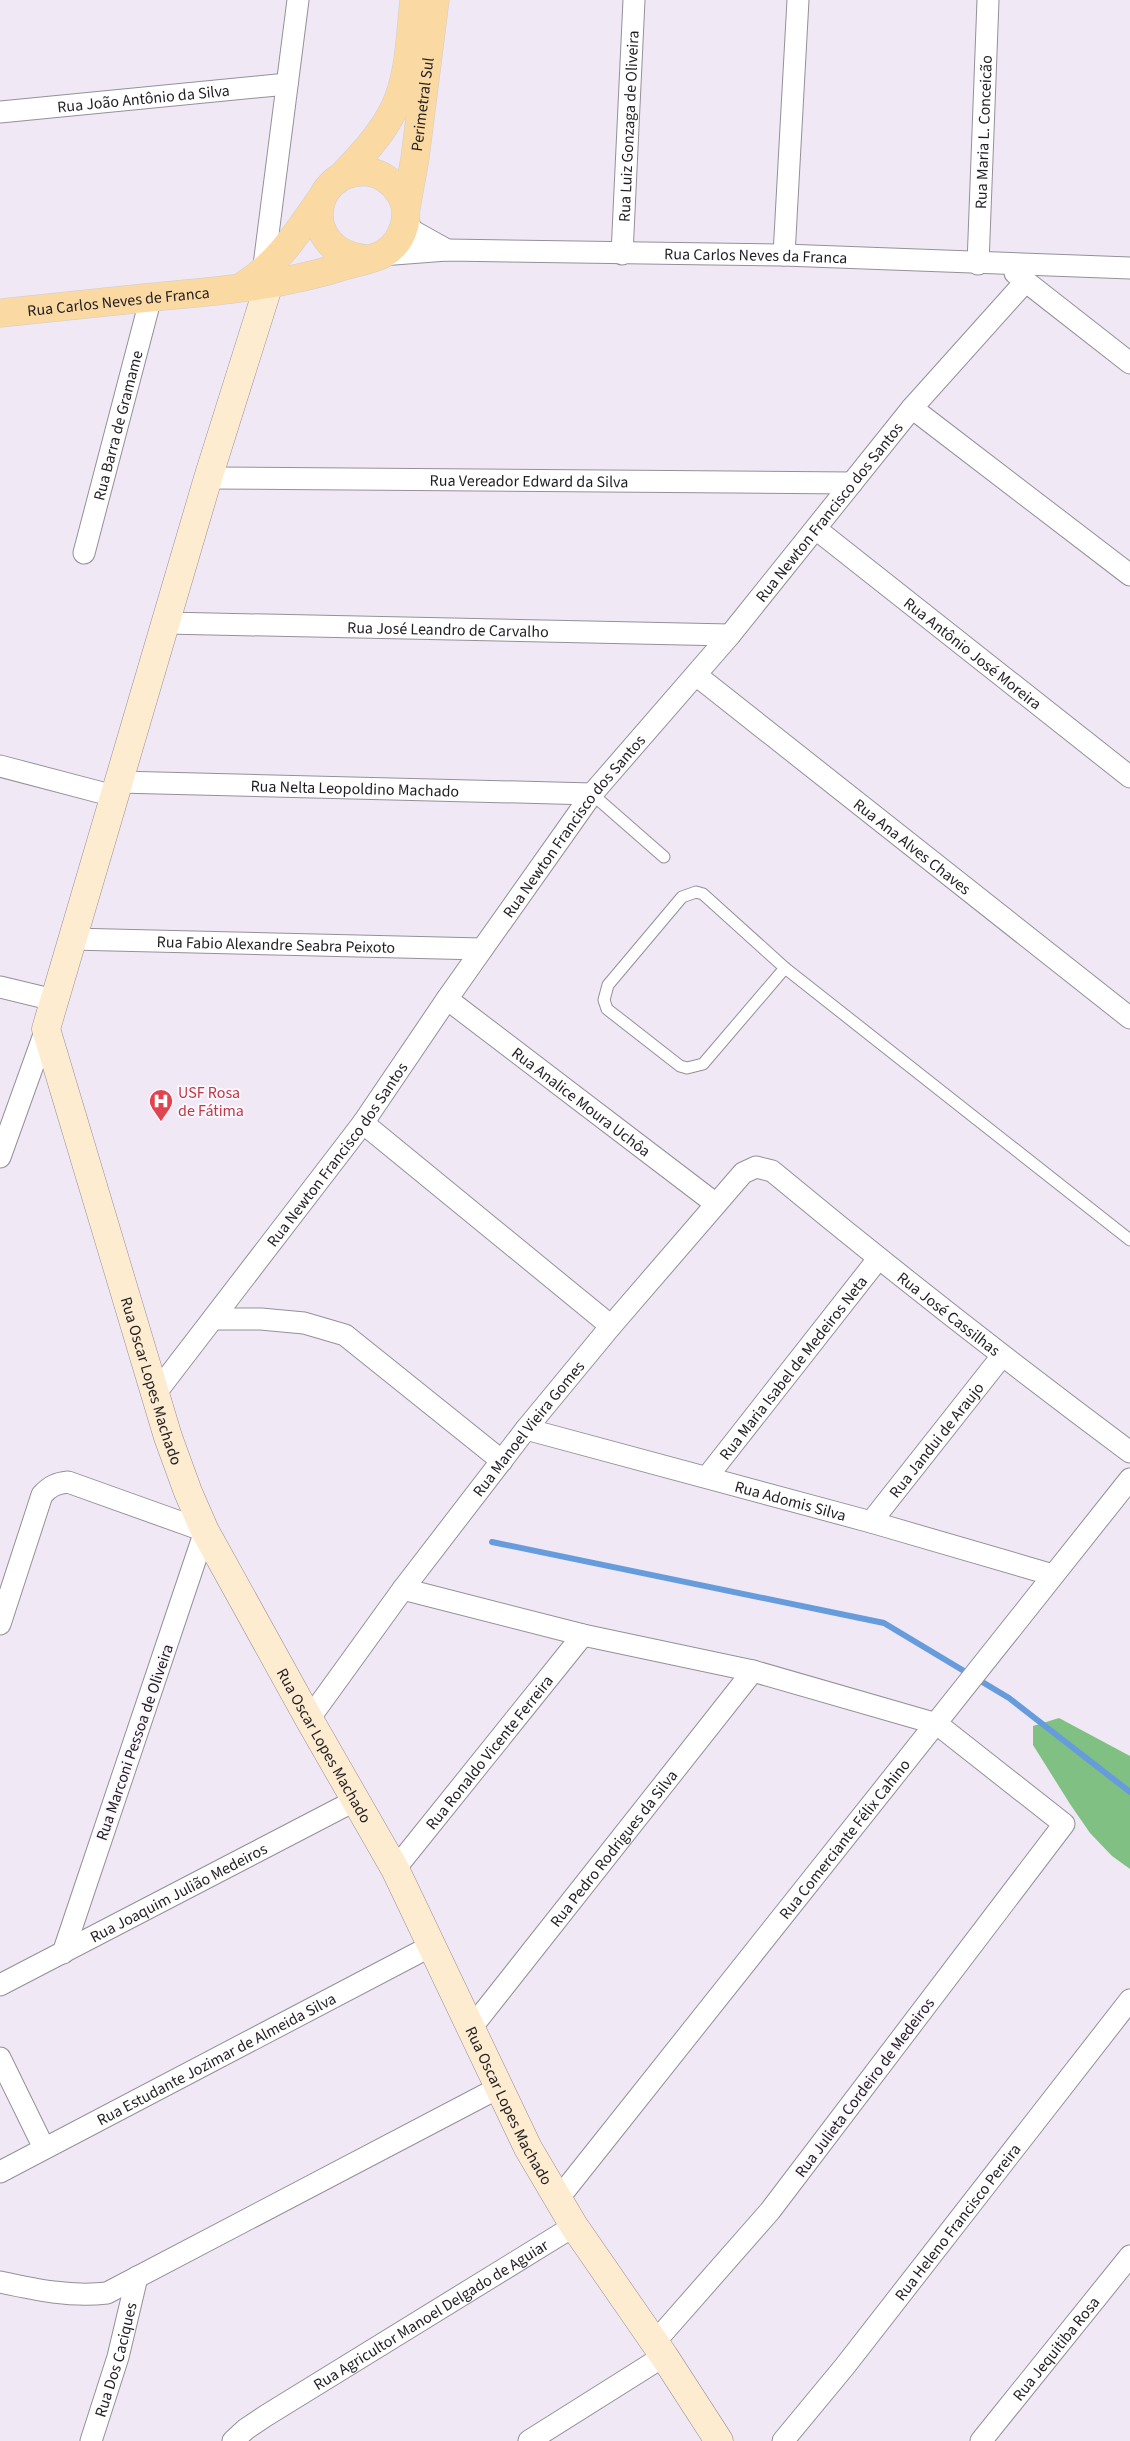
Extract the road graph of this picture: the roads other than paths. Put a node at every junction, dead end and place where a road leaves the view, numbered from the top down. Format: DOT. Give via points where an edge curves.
graph roads {
  1 [pos="298,0"];
  2 [pos="414,0"];
  3 [pos="435,0"];
  4 [pos="634,0"];
  5 [pos="798,0"];
  6 [pos="988,0"];
  7 [pos="287,84"];
  8 [pos="0,112"];
  9 [pos="333,185"];
  10 [pos="406,214"];
  11 [pos="447,250"];
  12 [pos="622,254"];
  13 [pos="784,255"];
  14 [pos="374,257"];
  15 [pos="978,264"];
  16 [pos="1006,264"];
  17 [pos="1130,268"];
  18 [pos="266,278"];
  19 [pos="1025,282"];
  20 [pos="237,289"];
  21 [pos="151,297"];
  22 [pos="0,313"];
  23 [pos="1130,363"];
  24 [pos="912,408"];
  25 [pos="208,478"];
  26 [pos="852,483"];
  27 [pos="816,529"];
  28 [pos="84,553"];
  29 [pos="1130,574"];
  30 [pos="166,623"];
  31 [pos="730,635"];
  32 [pos="696,674"];
  33 [pos="0,766"];
  34 [pos="1130,777"];
  35 [pos="117,789"];
  36 [pos="592,794"];
  37 [pos="664,857"];
  38 [pos="71,938"];
  39 [pos="482,949"];
  40 [pos="785,968"];
  41 [pos="0,987"];
  42 [pos="447,999"];
  43 [pos="54,1000"];
  44 [pos="1130,1018"];
  45 [pos="46,1029"];
  46 [pos="362,1123"];
  47 [pos="0,1157"];
  48 [pos="772,1171"];
  49 [pos="716,1204"];
  50 [pos="1130,1240"];
  51 [pos="878,1259"];
  52 [pos="214,1319"];
  53 [pos="611,1326"];
  54 [pos="1002,1356"];
  55 [pos="155,1394"];
  56 [pos="526,1430"];
  57 [pos="1130,1452"];
  58 [pos="502,1461"];
  59 [pos="707,1477"];
  60 [pos="1126,1491"];
  61 [pos="871,1522"];
  62 [pos="205,1531"];
  63 [pos="1053,1575"];
  64 [pos="403,1589"];
  65 [pos="0,1624"];
  66 [pos="583,1635"];
  67 [pos="753,1671"];
  68 [pos="309,1719"];
  69 [pos="937,1724"];
  70 [pos="356,1800"];
  71 [pos="395,1869"];
  72 [pos="431,1946"];
  73 [pos="63,1953"];
  74 [pos="0,1985"];
  75 [pos="1130,2000"];
  76 [pos="472,2027"];
  77 [pos="0,2058"];
  78 [pos="498,2088"];
  79 [pos="44,2148"];
  80 [pos="0,2172"];
  81 [pos="558,2199"];
  82 [pos="574,2226"];
  83 [pos="1130,2256"];
  84 [pos="137,2277"];
  85 [pos="0,2282"];
  86 [pos="659,2349"];
  87 [pos="91,2441"];
  88 [pos="233,2441"];
  89 [pos="530,2441"];
  90 [pos="719,2441"];
  91 [pos="783,2441"];
  92 [pos="981,2441"];
  1 -- 7 [label="street"];
  2 -- 9 [label="main road, Perimetral Sul" via="403,85 395,108 381,130"];
  3 -- 10 [label="main road, Perimetral Sul"];
  4 -- 12 [label="street, Rua Luiz Gonzaga de Oliveira"];
  5 -- 13 [label="street"];
  6 -- 15 [label="street, Rua Maria L. Conceicão"];
  7 -- 8 [label="street, Rua João Antônio da Silva"];
  7 -- 18 [label="street"];
  9 -- 10 [label="main road" via="356,172 371,172 385,178 402,196"];
  9 -- 14 [label="main road" via="319,207 323,234 341,253 353,258"];
  9 -- 18 [label="main road, Perimetral Sul"];
  10 -- 11 [label="street" via="413,231"];
  10 -- 14 [label="main road" via="402,233 395,245"];
  11 -- 12 [label="street, Rua Carlos Neves da Franca"];
  11 -- 14 [label="street, Rua Carlos Neves da Franca"];
  12 -- 13 [label="street, Rua Carlos Neves da Franca"];
  13 -- 15 [label="street, Rua Carlos Neves da Franca"];
  14 -- 18 [label="main road, Rua Carlos Neves da Franca" via="314,276"];
  15 -- 16 [label="street, Rua Carlos Neves da Franca"];
  16 -- 17 [label="street, Rua Carlos Neves da Franca"];
  16 -- 19 [label="street"];
  18 -- 20 [label="main road, Rua Carlos Neves da Franca"];
  18 -- 25 [label="street"];
  19 -- 23 [label="street"];
  19 -- 24 [label="street, Rua Newton Francisco dos Santos"];
  20 -- 21 [label="main road, Rua Carlos Neves de Franca"];
  21 -- 22 [label="main road, Rua Carlos Neves de Franca"];
  21 -- 28 [label="street, Rua Barra de Gramame"];
  24 -- 26 [label="street, Rua Newton Francisco dos Santos"];
  24 -- 29 [label="street"];
  25 -- 26 [label="street, Rua Vereador Edward da Silva"];
  25 -- 30 [label="street"];
  26 -- 27 [label="street, Rua Newton Francisco dos Santos"];
  27 -- 31 [label="street, Rua Newton Francisco dos Santos"];
  27 -- 34 [label="street, Rua Antônio José Moreira"];
  30 -- 31 [label="street, Rua José Leandro de Carvalho"];
  30 -- 35 [label="street"];
  31 -- 32 [label="street, Rua Newton Francisco dos Santos"];
  32 -- 36 [label="street, Rua Newton Francisco dos Santos"];
  32 -- 44 [label="street, Rua Ana Alves Chaves"];
  33 -- 35 [label="street, Rua Nelta Leopoldino Machado"];
  35 -- 36 [label="street, Rua Nelta Leopoldino Machado"];
  35 -- 38 [label="street"];
  36 -- 37 [label="lane"];
  36 -- 39 [label="street, Rua Newton Francisco dos Santos"];
  38 -- 39 [label="street, Rua Fabio Alexandre Seabra Peixoto"];
  38 -- 43 [label="street"];
  39 -- 42 [label="street, Rua Newton Francisco dos Santos"];
  40 -- 40 [label="lane" via="703,894 696,892 682,896 608,985 604,1000 607,1009 680,1066 694,1068 703,1064"];
  40 -- 50 [label="lane"];
  41 -- 43 [label="street"];
  42 -- 46 [label="street, Rua Newton Francisco dos Santos"];
  42 -- 49 [label="street, Rua Analice Moura Uchôa"];
  43 -- 45 [label="street"];
  45 -- 47 [label="street"];
  45 -- 55 [label="street, Rua Oscar Lopes Machado"];
  46 -- 52 [label="street, Rua Newton Francisco dos Santos"];
  46 -- 53 [label="street"];
  48 -- 49 [label="street, Rua Manoel Vieira Gomes" via="762,1167 749,1170"];
  48 -- 51 [label="street, Rua José Cassilhas"];
  49 -- 53 [label="street, Rua Manoel Vieira Gomes"];
  51 -- 54 [label="street, Rua José Cassilhas"];
  51 -- 59 [label="street, Rua Maria Isabel de Medeiros Neta"];
  52 -- 55 [label="street, Rua Newton Francisco dos Santos"];
  52 -- 58 [label="street" via="261,1318 304,1323 344,1335"];
  53 -- 56 [label="street, Rua Manoel Vieira Gomes"];
  54 -- 57 [label="street, Rua José Cassilhas"];
  54 -- 61 [label="street, Rua Jandui de Araujo"];
  55 -- 62 [label="street, Rua Oscar Lopes Machado" via="188,1492"];
  56 -- 58 [label="street, Rua Manoel Vieira Gomes"];
  56 -- 59 [label="street, Rua Adomis Silva"];
  58 -- 64 [label="street, Rua Manoel Vieira Gomes"];
  59 -- 61 [label="street, Rua Adomis Silva"];
  60 -- 63 [label="street, Rua Comerciante Félix Cahino"];
  61 -- 63 [label="street, Rua Adomis Silva"];
  62 -- 65 [label="street" via="68,1482 58,1483 42,1495"];
  62 -- 68 [label="street, Rua Oscar Lopes Machado"];
  62 -- 73 [label="street, Rua Marconi Pessoa de Oliveira"];
  63 -- 69 [label="street, Rua Comerciante Félix Cahino"];
  64 -- 66 [label="street"];
  64 -- 68 [label="street, Rua Manoel Vieira Gomes"];
  66 -- 67 [label="street"];
  66 -- 71 [label="street, Rua Ronaldo Vicente Ferreira"];
  67 -- 69 [label="street"];
  67 -- 76 [label="street, Rua Pedro Rodrigues da Silva"];
  68 -- 70 [label="street, Rua Oscar Lopes Machado"];
  69 -- 81 [label="street, Rua Comerciante Félix Cahino"];
  69 -- 86 [label="street, Rua Julieta Cordeiro de Medeiros" via="1064,1824 770,2211"];
  70 -- 71 [label="street, Rua Oscar Lopes Machado"];
  70 -- 73 [label="street, Rua Joaquim Julião Medeiros"];
  71 -- 72 [label="street, Rua Oscar Lopes Machado"];
  72 -- 76 [label="street, Rua Oscar Lopes Machado"];
  72 -- 79 [label="street, Rua Estudante Jozimar de Almeida Silva"];
  73 -- 74 [label="street, Rua Joaquim Julião Medeiros"];
  75 -- 91 [label="street, Rua Heleno Francisco Pereira"];
  76 -- 78 [label="street, Rua Oscar Lopes Machado"];
  77 -- 79 [label="street"];
  78 -- 81 [label="street, Rua Oscar Lopes Machado"];
  78 -- 84 [label="street"];
  79 -- 80 [label="street, Rua Estudante Jozimar de Almeida Silva"];
  81 -- 82 [label="street, Rua Oscar Lopes Machado"];
  82 -- 86 [label="street, Rua Oscar Lopes Machado"];
  82 -- 88 [label="street, Rua Agricultor Manoel Delgado de Aguiar" via="246,2429"];
  83 -- 92 [label="street, Rua Jequitiba Rosa"];
  84 -- 85 [label="street" via="108,2293 84,2296 58,2295"];
  84 -- 87 [label="street, Rua Dos Caciques" via="118,2357"];
  86 -- 89 [label="street, Rua Julieta Cordeiro de Medeiros"];
  86 -- 90 [label="street, Rua Oscar Lopes Machado"];
}
